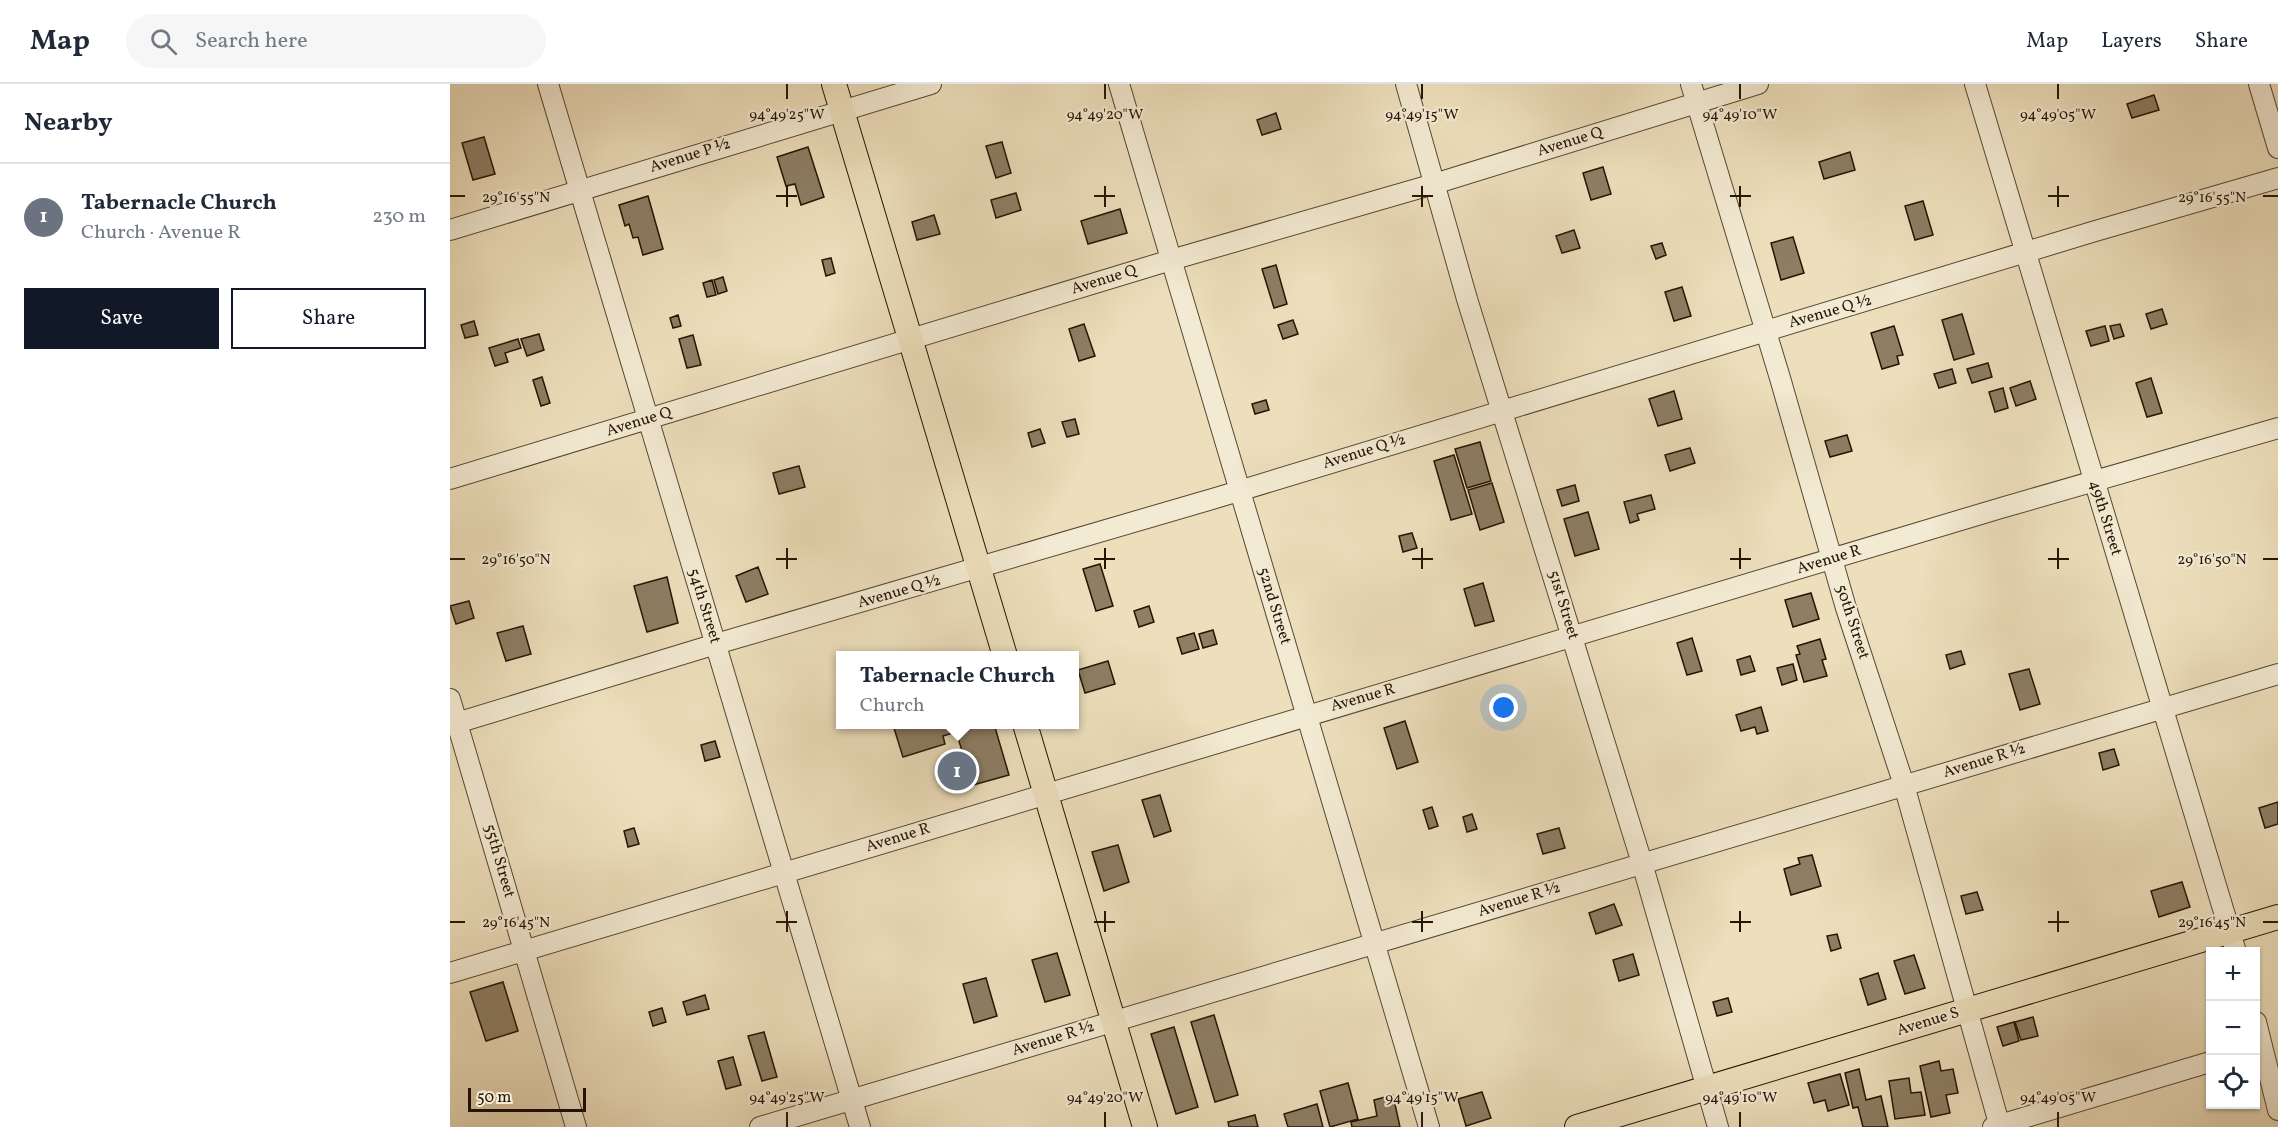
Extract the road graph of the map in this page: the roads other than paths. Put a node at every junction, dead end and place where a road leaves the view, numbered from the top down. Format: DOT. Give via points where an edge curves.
graph roads {
  1 [pos="549,84"];
  2 [pos="834,84"];
  3 [pos="931,84"];
  4 [pos="1119,84"];
  5 [pos="1406,84"];
  6 [pos="1691,84"];
  7 [pos="1758,84"];
  8 [pos="1975,84"];
  9 [pos="2259,84"];
  10 [pos="1696,103"];
  11 [pos="842,110"];
  12 [pos="2278,148"];
  13 [pos="2278,178"];
  14 [pos="1434,184"];
  15 [pos="580,190"];
  16 [pos="450,230"];
  17 [pos="2026,252"];
  18 [pos="1171,260"];
  19 [pos="1766,331"];
  20 [pos="910,339"];
  21 [pos="1502,410"];
  22 [pos="649,419"];
  23 [pos="2278,428"];
  24 [pos="450,479"];
  25 [pos="2094,481"];
  26 [pos="1240,491"];
  27 [pos="1832,559"];
  28 [pos="979,568"];
  29 [pos="1573,636"];
  30 [pos="716,645"];
  31 [pos="1004,651"];
  32 [pos="2278,674"];
  33 [pos="450,699"];
  34 [pos="2162,708"];
  35 [pos="1307,715"];
  36 [pos="454,724"];
  37 [pos="1026,729"];
  38 [pos="1904,785"];
  39 [pos="1046,794"];
  40 [pos="1642,863"];
  41 [pos="784,872"];
  42 [pos="2278,917"];
  43 [pos="2233,941"];
  44 [pos="1374,943"];
  45 [pos="525,951"];
  46 [pos="450,973"];
  47 [pos="1968,1010"];
  48 [pos="1113,1020"];
  49 [pos="2265,1046"];
  50 [pos="2206,1064"];
  51 [pos="1707,1088"];
  52 [pos="852,1099"];
  53 [pos="2278,1110"];
  54 [pos="1998,1126"];
  55 [pos="576,1127"];
  56 [pos="760,1127"];
  57 [pos="860,1127"];
  58 [pos="1145,1127"];
  59 [pos="1429,1127"];
  60 [pos="1578,1127"];
  61 [pos="1718,1127"];
  1 -- 15 [label="street, 54th Street"];
  2 -- 11 [label="main road"];
  3 -- 11 [label="street, Avenue P ½"];
  4 -- 18 [label="street, 52nd Street"];
  5 -- 14 [label="street, 51st Street"];
  6 -- 10 [label="street, 50th Street"];
  7 -- 10 [label="street, Avenue Q"];
  8 -- 17 [label="street, 49th Street"];
  9 -- 12 [label="street"];
  10 -- 14 [label="street, Avenue Q"];
  10 -- 19 [label="street, 50th Street"];
  11 -- 15 [label="street, Avenue P ½"];
  11 -- 20 [label="main road"];
  13 -- 17 [label="street, Avenue Q ½"];
  14 -- 18 [label="street, Avenue Q"];
  14 -- 21 [label="street, 51st Street"];
  15 -- 16 [label="street, Avenue P ½"];
  15 -- 22 [label="street, 54th Street"];
  17 -- 19 [label="street, Avenue Q ½"];
  17 -- 25 [label="street, 49th Street"];
  18 -- 20 [label="street, Avenue Q"];
  18 -- 26 [label="street, 52nd Street"];
  19 -- 21 [label="street, Avenue Q ½"];
  19 -- 27 [label="street, 50th Street"];
  20 -- 22 [label="street, Avenue Q"];
  20 -- 28 [label="main road"];
  21 -- 26 [label="street, Avenue Q ½"];
  21 -- 29 [label="street, 51st Street"];
  22 -- 24 [label="street, Avenue Q"];
  22 -- 30 [label="street, 54th Street"];
  23 -- 25 [label="street, Avenue R"];
  25 -- 27 [label="street, Avenue R"];
  25 -- 34 [label="street, 49th Street"];
  26 -- 28 [label="street, Avenue Q ½"];
  26 -- 35 [label="street, 52nd Street"];
  27 -- 29 [label="street, Avenue R"];
  27 -- 38 [label="street, 50th Street"];
  28 -- 30 [label="street, Avenue Q ½"];
  28 -- 31 [label="main road"];
  29 -- 35 [label="street, Avenue R"];
  29 -- 40 [label="street, 51st Street"];
  30 -- 36 [label="street, Avenue Q ½"];
  30 -- 41 [label="street, 54th Street"];
  32 -- 34 [label="street, Avenue R ½"];
  33 -- 36 [label="street, 55th Street"];
  34 -- 38 [label="street, Avenue R ½"];
  34 -- 43 [label="street, 49th Street"];
  35 -- 39 [label="street, Avenue R"];
  35 -- 44 [label="street, 52nd Street"];
  36 -- 45 [label="street, 55th Street"];
  37 -- 39 [label="main road"];
  38 -- 40 [label="street, Avenue R ½"];
  38 -- 47 [label="street, 50th Street"];
  39 -- 41 [label="street, Avenue R"];
  39 -- 48 [label="main road"];
  40 -- 44 [label="street, Avenue R ½"];
  40 -- 51 [label="street, 51st Street"];
  41 -- 45 [label="street, Avenue R"];
  41 -- 52 [label="street, 54th Street"];
  42 -- 43 [label="main road, Avenue S"];
  43 -- 47 [label="main road, Avenue S"];
  44 -- 48 [label="street, Avenue R ½"];
  44 -- 59 [label="street, 52nd Street"];
  45 -- 46 [label="street, Avenue R"];
  45 -- 55 [label="street, 55th Street"];
  47 -- 51 [label="main road, Avenue S"];
  47 -- 54 [label="street, 50th Street"];
  48 -- 52 [label="street, Avenue R ½"];
  48 -- 58 [label="main road"];
  49 -- 53 [label="street"];
  50 -- 54 [label="street"];
  51 -- 60 [label="main road, Avenue S"];
  51 -- 61 [label="street, 51st Street"];
  52 -- 56 [label="street, Avenue R ½"];
  52 -- 57 [label="street, 54th Street"];
}
